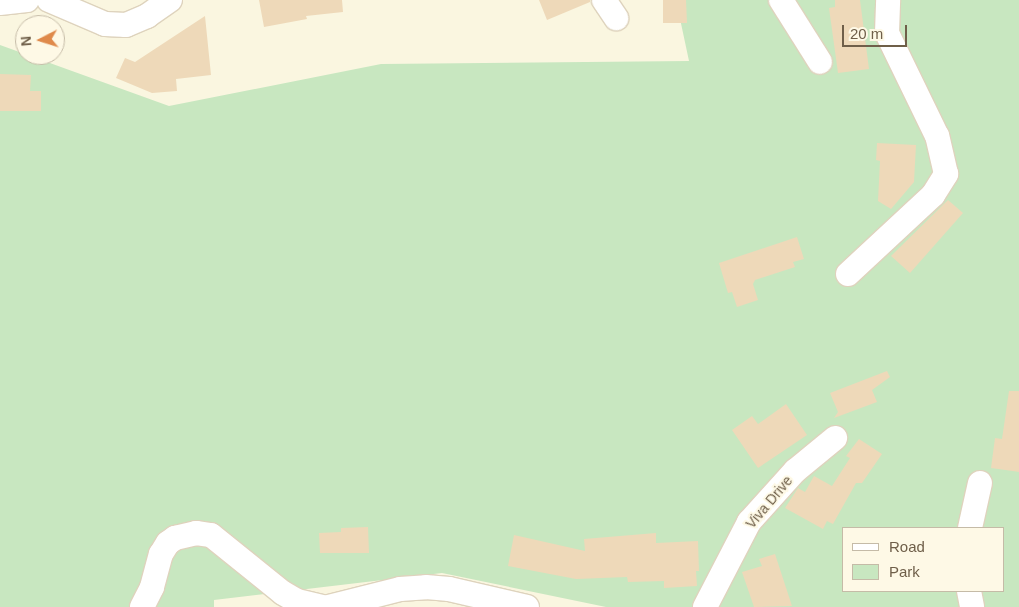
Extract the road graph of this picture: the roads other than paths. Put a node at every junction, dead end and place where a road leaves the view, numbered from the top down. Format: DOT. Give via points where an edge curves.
graph roads {
  1 [pos="27,0"];
  2 [pos="49,0"];
  3 [pos="170,0"];
  4 [pos="781,0"];
  5 [pos="888,0"];
  6 [pos="0,3"];
  7 [pos="820,62"];
  8 [pos="848,274"];
  9 [pos="836,438"];
  10 [pos="980,483"];
  11 [pos="970,527"];
  12 [pos="969,592"];
  13 [pos="142,607"];
  14 [pos="323,607"];
  15 [pos="329,607"];
  16 [pos="527,607"];
  17 [pos="705,607"];
  18 [pos="972,607"];
  1 -- 6 [label="street"];
  2 -- 3 [label="street" via="105,24 126,25 147,16"];
  4 -- 7 [label="street"];
  5 -- 8 [label="street" via="886,33 937,136 946,174 934,195"];
  9 -- 17 [label="street, Viva Drive" via="796,471 749,522"];
  10 -- 11 [label="street"];
  12 -- 18 [label="street"];
  13 -- 14 [label="street" via="168,543 196,533 211,535 283,593 297,601"];
  15 -- 16 [label="street" via="400,589 426,587 449,589"];
}
